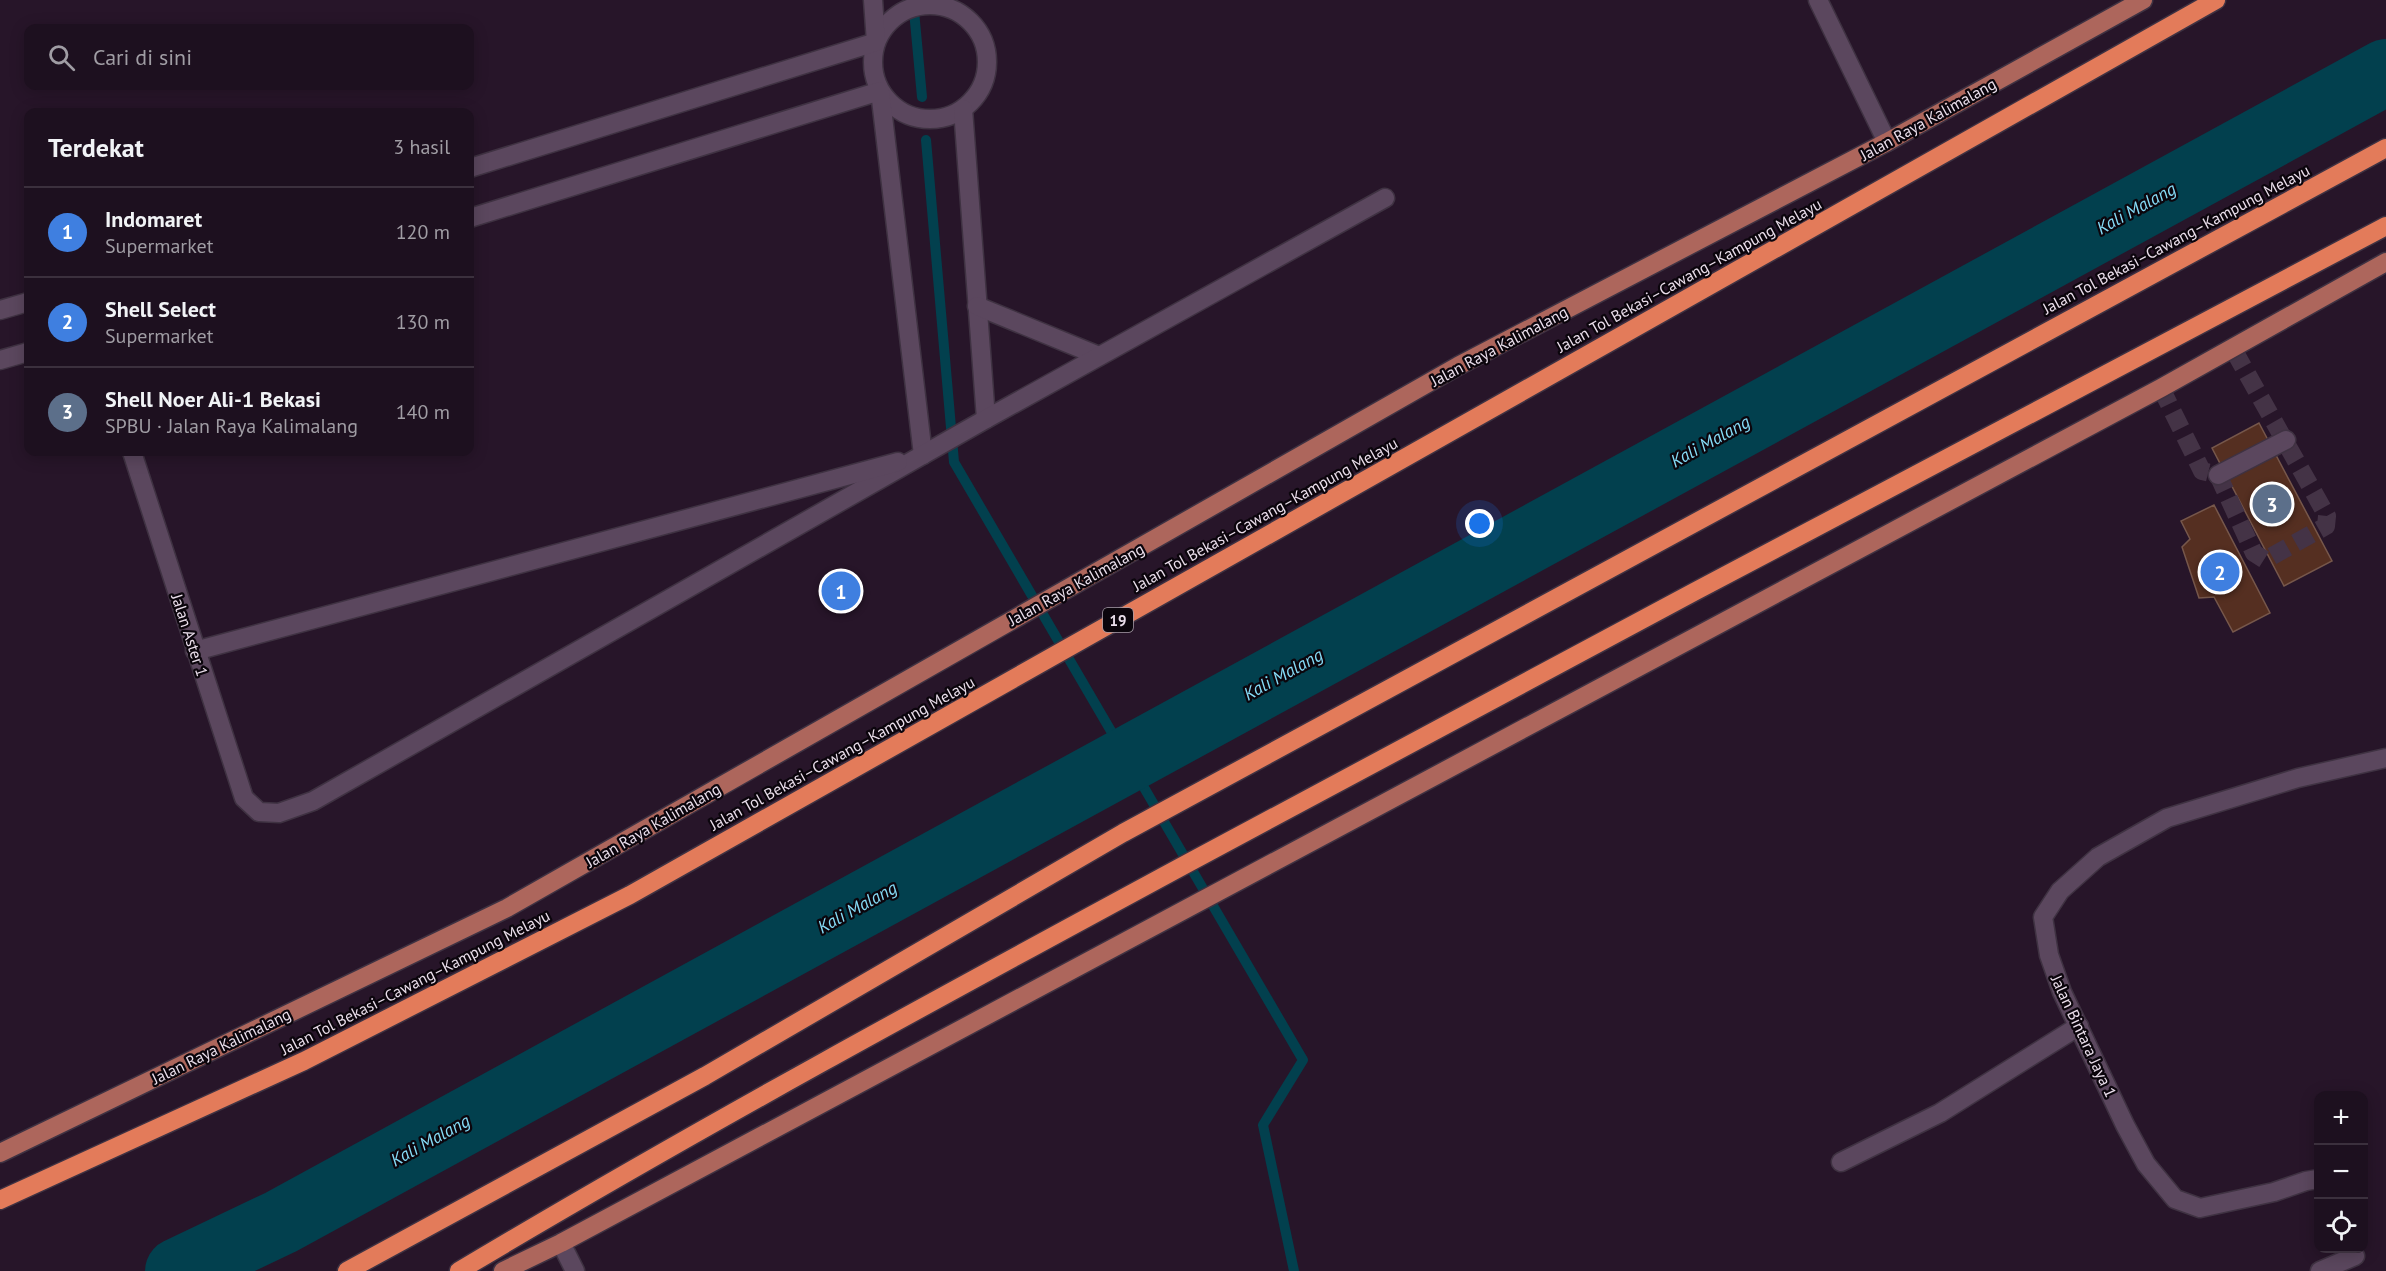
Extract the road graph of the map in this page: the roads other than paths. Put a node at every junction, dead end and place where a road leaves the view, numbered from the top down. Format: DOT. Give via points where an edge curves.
graph roads {
  1 [pos="873,0"];
  2 [pos="1818,0"];
  3 [pos="2143,0"];
  4 [pos="2216,0"];
  5 [pos="948,4"];
  6 [pos="876,42"];
  7 [pos="880,91"];
  8 [pos="963,109"];
  9 [pos="1887,142"];
  10 [pos="2386,148"];
  11 [pos="474,167"];
  12 [pos="1385,198"];
  13 [pos="474,217"];
  14 [pos="2386,226"];
  15 [pos="2386,262"];
  16 [pos="24,303"];
  17 [pos="977,306"];
  18 [pos="0,309"];
  19 [pos="24,353"];
  20 [pos="1100,356"];
  21 [pos="0,360"];
  22 [pos="986,419"];
  23 [pos="2286,440"];
  24 [pos="923,455"];
  25 [pos="133,456"];
  26 [pos="2218,475"];
  27 [pos="195,651"];
  28 [pos="2386,758"];
  29 [pos="2079,1026"];
  30 [pos="0,1153"];
  31 [pos="1841,1162"];
  32 [pos="2314,1180"];
  33 [pos="0,1200"];
  34 [pos="561,1243"];
  35 [pos="2355,1258"];
  36 [pos="347,1271"];
  37 [pos="459,1271"];
  38 [pos="502,1271"];
  39 [pos="575,1271"];
  40 [pos="2320,1271"];
  1 -- 6 [label="street"];
  2 -- 9 [label="street"];
  3 -- 9 [label="main road, Jalan Raya Kalimalang"];
  4 -- 33 [label="highway, Jalan Tol Bekasi–Cawang–Kampung Melayu / 19" via="630,895 304,1061"];
  5 -- 6 [label="street" via="914,7 898,14"];
  5 -- 8 [label="street" via="965,15 986,45 988,63 984,80 976,97"];
  6 -- 7 [label="street" via="872,58"];
  6 -- 11 [label="street"];
  7 -- 8 [label="street" via="908,115 946,117"];
  7 -- 13 [label="street"];
  7 -- 24 [label="street"];
  8 -- 17 [label="street"];
  9 -- 30 [label="main road, Jalan Raya Kalimalang" via="1458,366 507,909"];
  10 -- 36 [label="highway, Jalan Tol Bekasi–Cawang–Kampung Melayu" via="1124,833 705,1076"];
  12 -- 20 [label="street"];
  14 -- 37 [label="highway" via="1580,651 1004,963 566,1207"];
  15 -- 34 [label="main road" via="2162,388"];
  16 -- 18 [label="street"];
  17 -- 20 [label="street"];
  17 -- 22 [label="street"];
  19 -- 21 [label="street"];
  20 -- 22 [label="street"];
  22 -- 24 [label="street"];
  23 -- 26 [label="street"];
  24 -- 27 [label="street"];
  24 -- 27 [label="street, Jalan Aster 1" via="313,801 279,813 259,812 244,798"];
  25 -- 27 [label="street, Jalan Aster 1"];
  28 -- 29 [label="street, Jalan Bintara Jaya 1" via="2298,778 2167,818 2098,857 2060,891 2043,917 2049,955"];
  29 -- 31 [label="street" via="1940,1113"];
  29 -- 32 [label="street, Jalan Bintara Jaya 1" via="2146,1164 2175,1199 2200,1208"];
  34 -- 38 [label="main road"];
  34 -- 39 [label="street"];
  35 -- 40 [label="street"];
}
